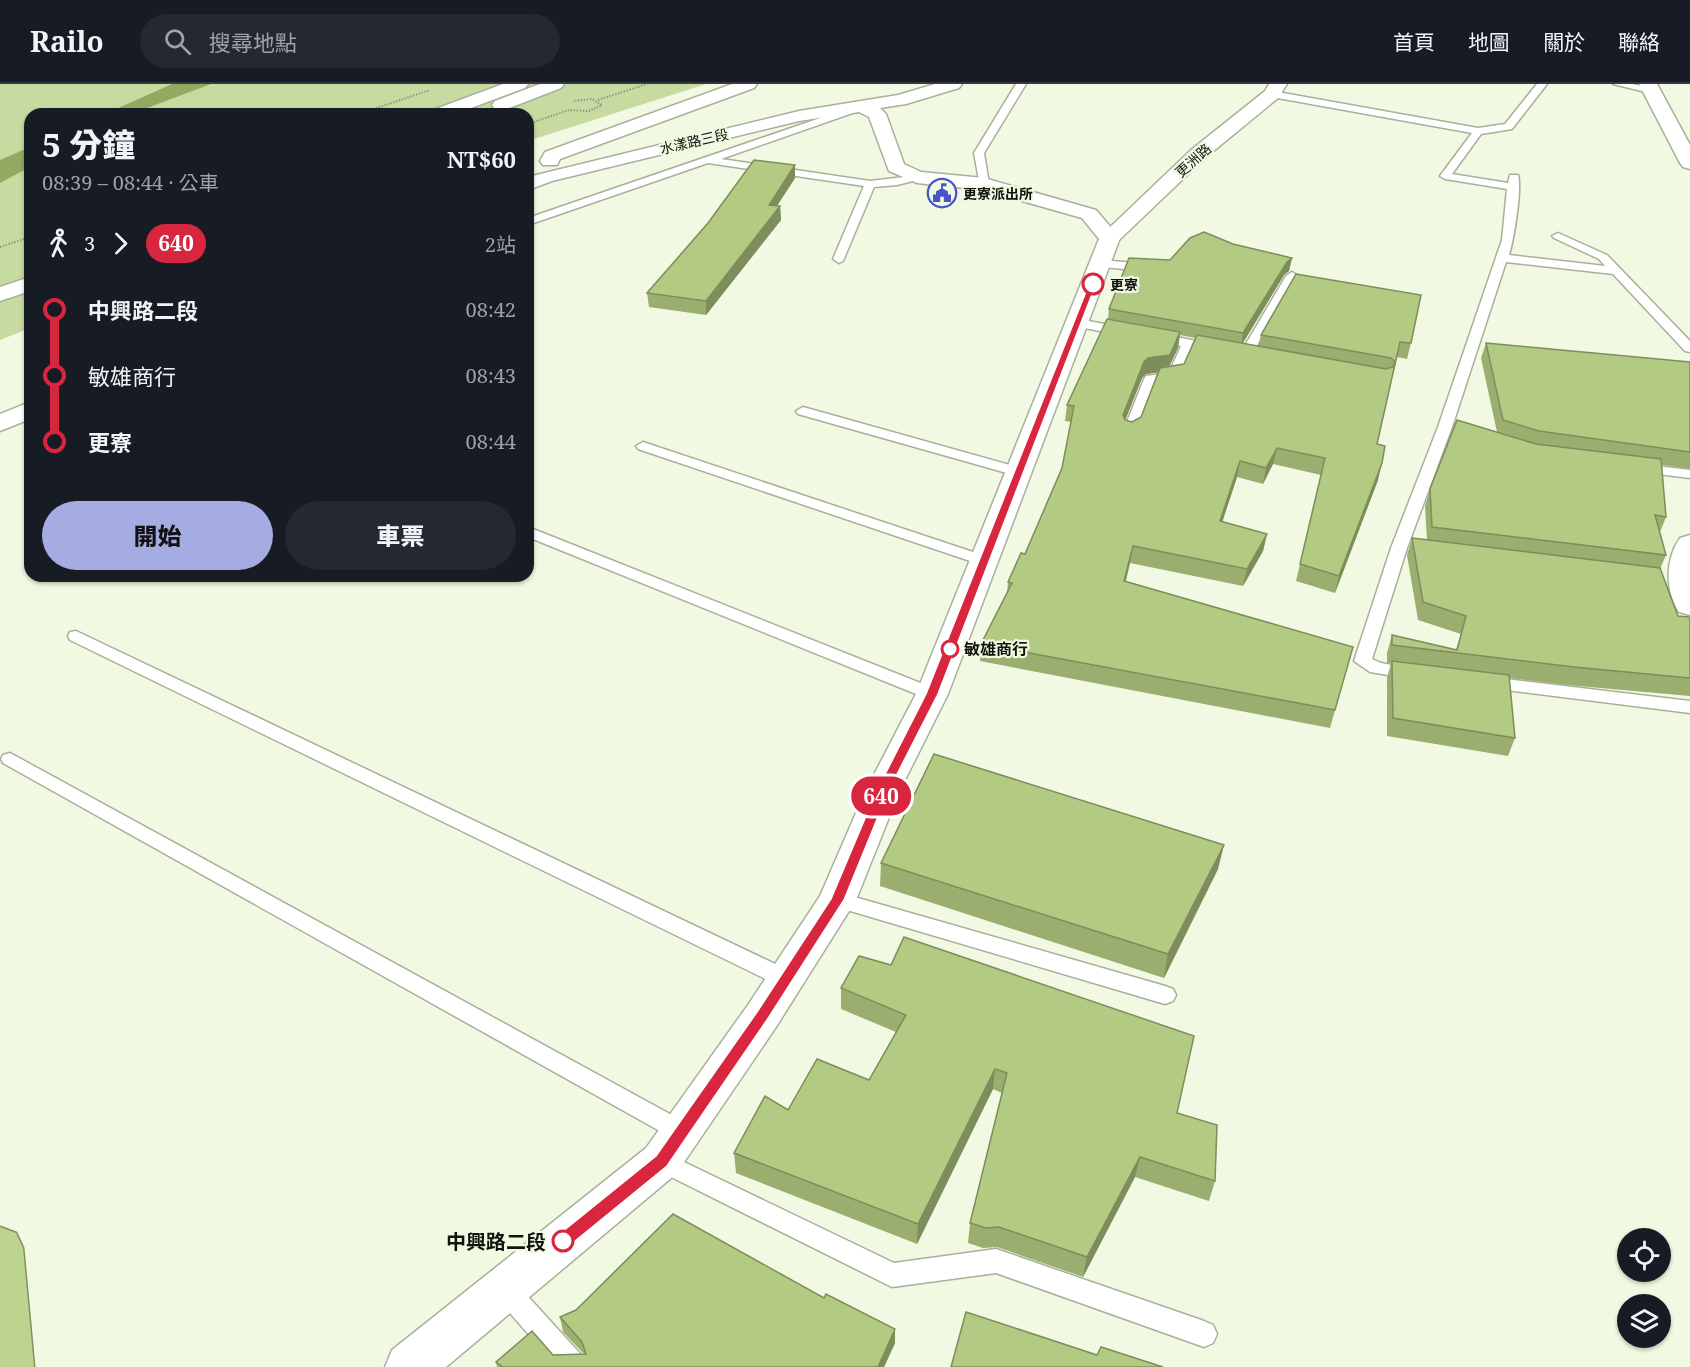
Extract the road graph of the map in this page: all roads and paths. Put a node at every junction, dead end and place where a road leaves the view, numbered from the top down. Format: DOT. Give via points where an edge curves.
graph roads {
  1 [pos="519,84"];
  2 [pos="555,84"];
  3 [pos="647,84"];
  4 [pos="748,84"];
  5 [pos="916,84"];
  6 [pos="953,84"];
  7 [pos="1021,84"];
  8 [pos="1542,84"];
  9 [pos="1618,84"];
  10 [pos="1649,87"];
  11 [pos="436,88"];
  12 [pos="1275,89"];
  13 [pos="598,100"];
  14 [pos="863,106"];
  15 [pos="377,108"];
  16 [pos="455,108"];
  17 [pos="493,108"];
  18 [pos="569,110"];
  19 [pos="534,122"];
  20 [pos="1478,132"];
  21 [pos="705,160"];
  22 [pos="1690,163"];
  23 [pos="917,177"];
  24 [pos="536,181"];
  25 [pos="870,184"];
  26 [pos="984,184"];
  27 [pos="534,220"];
  28 [pos="1558,236"];
  29 [pos="24,239"];
  30 [pos="0,247"];
  31 [pos="1105,251"];
  32 [pos="1502,258"];
  33 [pos="839,259"];
  34 [pos="24,268"];
  35 [pos="1164,268"];
  36 [pos="1618,272"];
  37 [pos="0,275"];
  38 [pos="1292,276"];
  39 [pos="24,286"];
  40 [pos="0,294"];
  41 [pos="1078,323"];
  42 [pos="1189,343"];
  43 [pos="1690,348"];
  44 [pos="803,411"];
  45 [pos="24,413"];
  46 [pos="0,423"];
  47 [pos="1130,432"];
  48 [pos="643,446"];
  49 [pos="1622,465"];
  50 [pos="1019,472"];
  51 [pos="1690,474"];
  52 [pos="534,534"];
  53 [pos="1690,544"];
  54 [pos="985,561"];
  55 [pos="1681,589"];
  56 [pos="76,636"];
  57 [pos="1425,676"];
  58 [pos="1472,681"];
  59 [pos="932,694"];
  60 [pos="1690,707"];
  61 [pos="10,759"];
  62 [pos="837,900"];
  63 [pos="786,979"];
  64 [pos="1165,995"];
  65 [pos="682,1132"];
  66 [pos="662,1161"];
  67 [pos="0,1248"];
  68 [pos="505,1289"];
  69 [pos="1204,1334"];
  70 [pos="10,1367"];
  71 [pos="409,1367"];
  72 [pos="575,1367"];
  1 -- 16 [label="street"];
  2 -- 17 [label="street"];
  3 -- 13 [label="path"];
  4 -- 24 [label="street" via="552,156"];
  5 -- 14 [label="street"];
  6 -- 14 [label="street, 水漾路三段"];
  7 -- 26 [label="lane" via="979,153"];
  8 -- 20 [label="lane" via="1508,127"];
  9 -- 10 [label="lane"];
  10 -- 22 [label="street"];
  11 -- 15 [label="path"];
  12 -- 20 [label="lane"];
  12 -- 31 [label="street, 更洲路" via="1198,154"];
  13 -- 18 [label="path" via="567,104"];
  13 -- 18 [label="path" via="602,105 595,110"];
  14 -- 21 [label="lane"];
  14 -- 23 [label="street" via="877,114 896,167"];
  14 -- 24 [label="street, 水漾路三段" via="799,116"];
  18 -- 19 [label="path"];
  20 -- 32 [label="lane" via="1445,176 1514,182 1508,240"];
  21 -- 25 [label="lane"];
  21 -- 27 [label="lane"];
  23 -- 25 [label="lane"];
  23 -- 26 [label="street"];
  25 -- 33 [label="lane"];
  26 -- 31 [label="street" via="1089,214"];
  28 -- 36 [label="lane" via="1603,257"];
  29 -- 30 [label="path"];
  31 -- 35 [label="lane"];
  31 -- 41 [label="street"];
  32 -- 36 [label="lane"];
  32 -- 57 [label="lane" via="1451,428 1363,661 1376,668"];
  34 -- 37 [label="street"];
  36 -- 43 [label="lane"];
  38 -- 42 [label="lane" via="1252,355"];
  39 -- 40 [label="street"];
  41 -- 42 [label="lane"];
  41 -- 50 [label="street"];
  42 -- 47 [label="lane" via="1174,376 1151,379"];
  44 -- 50 [label="lane"];
  45 -- 46 [label="street"];
  48 -- 54 [label="lane"];
  49 -- 51 [label="lane"];
  50 -- 54 [label="street"];
  52 -- 59 [label="lane"];
  53 -- 55 [label="street"];
  54 -- 59 [label="street"];
  56 -- 63 [label="lane"];
  58 -- 60 [label="lane"];
  59 -- 62 [label="street" via="883,790"];
  61 -- 65 [label="lane"];
  62 -- 63 [label="street"];
  62 -- 64 [label="lane"];
  63 -- 65 [label="street"];
  65 -- 66 [label="street"];
  66 -- 68 [label="street"];
  66 -- 69 [label="lane" via="892,1275 996,1261"];
  67 -- 70 [label="highway"];
  68 -- 71 [label="street"];
  68 -- 72 [label="lane"];
}
